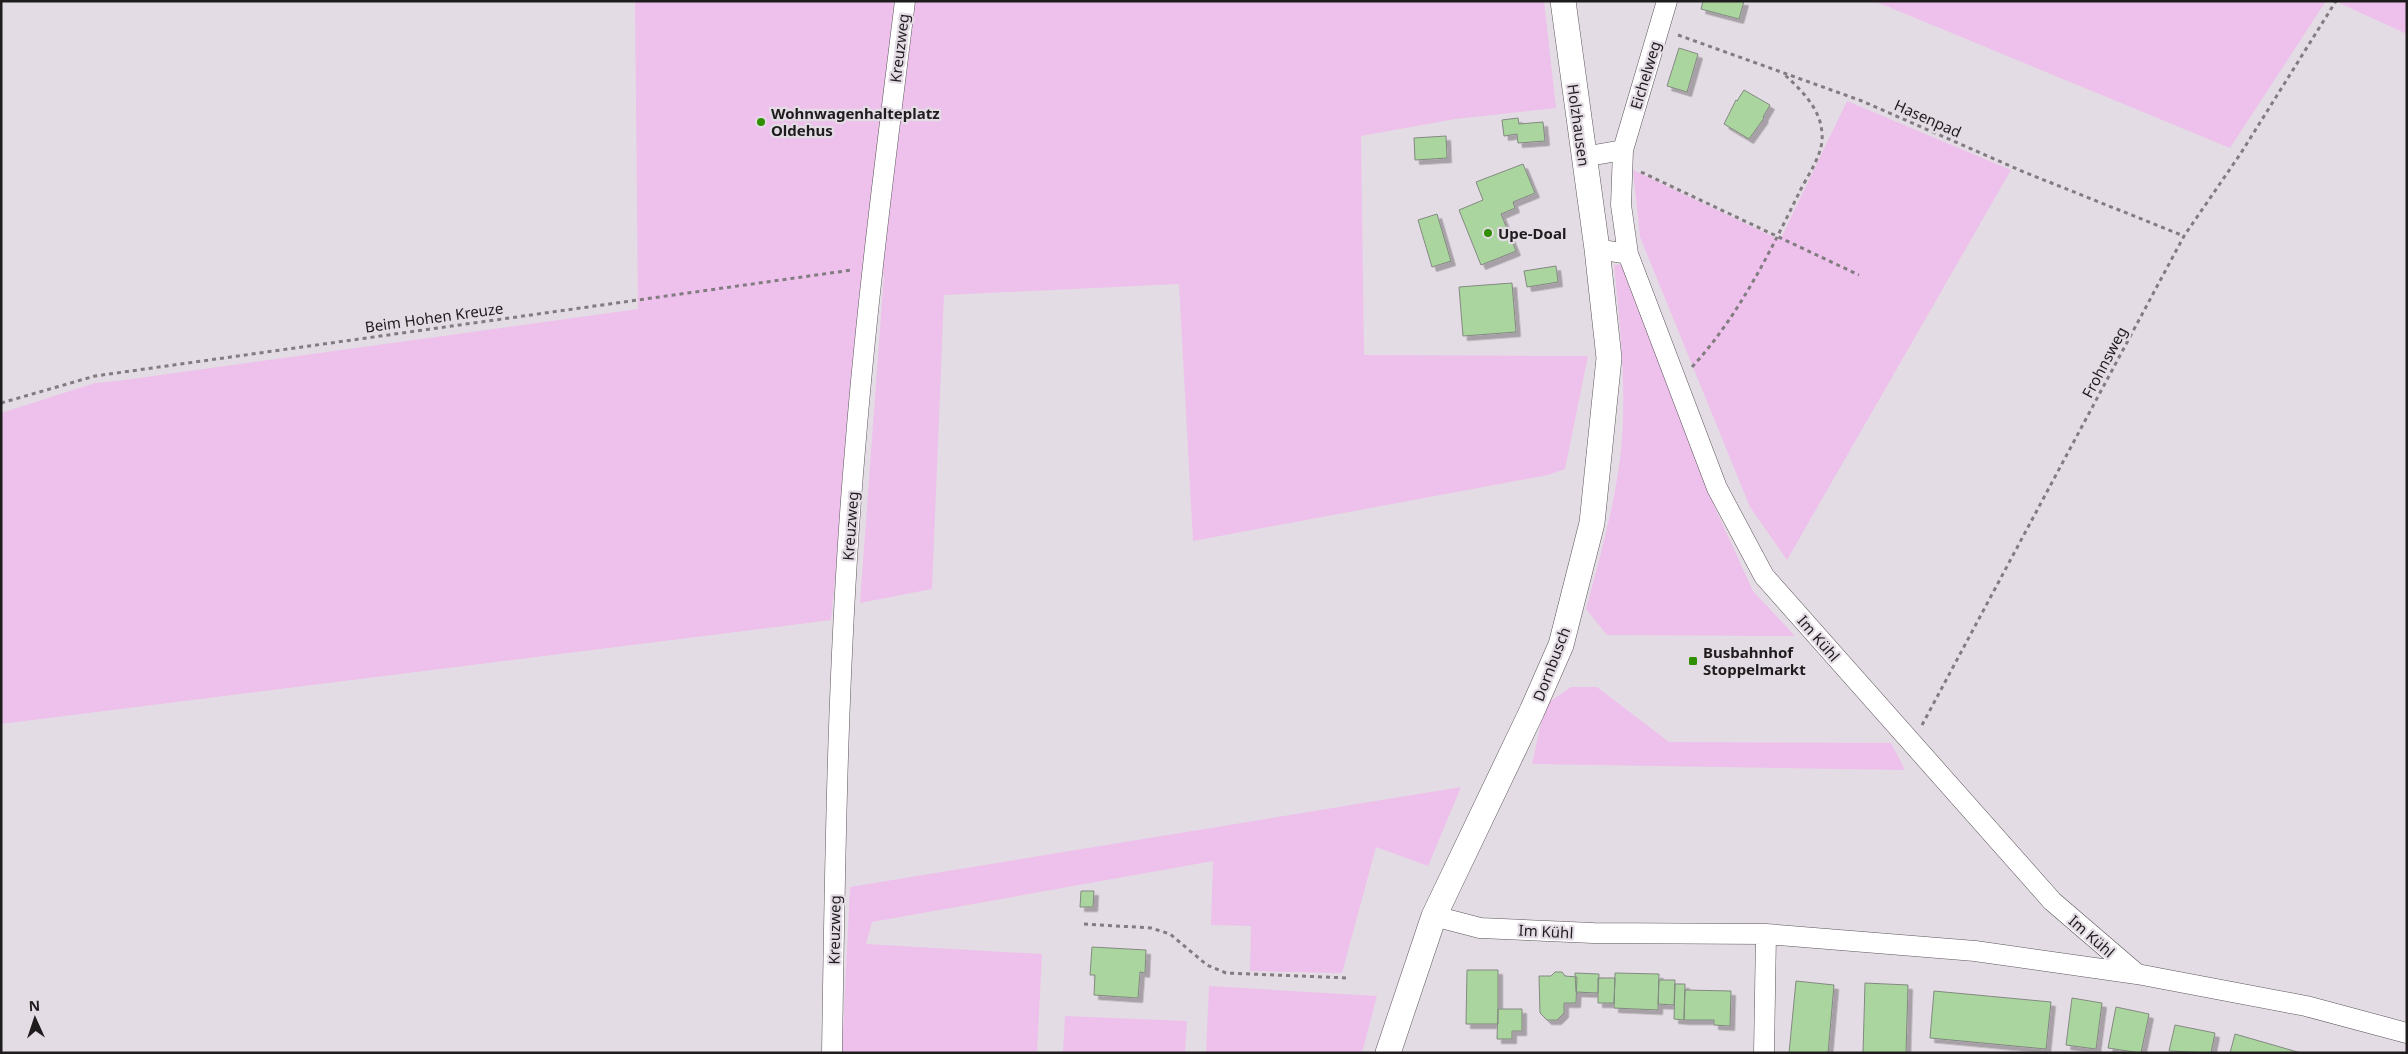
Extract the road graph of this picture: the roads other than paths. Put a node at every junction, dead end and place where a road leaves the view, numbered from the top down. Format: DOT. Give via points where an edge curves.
graph roads {
  1 [pos="905,1"];
  2 [pos="1563,1"];
  3 [pos="1667,1"];
  4 [pos="1623,156"];
  5 [pos="1584,157"];
  6 [pos="1597,249"];
  7 [pos="1628,254"];
  8 [pos="1434,916"];
  9 [pos="1766,934"];
  10 [pos="2137,974"];
  11 [pos="2407,1033"];
  12 [pos="832,1053"];
  13 [pos="1388,1053"];
  14 [pos="1764,1053"];
  1 -- 12 [label="street, Kreuzweg" via="872,267 856,441 835,878"];
  2 -- 5 [label="street, Holzhausen"];
  3 -- 4 [label="street, Eichelweg"];
  4 -- 5 [label="street"];
  4 -- 7 [label="street, Eichelweg" via="1621,205"];
  5 -- 6 [label="street, Holzhausen"];
  6 -- 7 [label="street"];
  6 -- 8 [label="street, Dornbusch" via="1609,358 1592,523 1561,644"];
  7 -- 10 [label="street, Im Kühl" via="1717,488 1764,576 2052,900"];
  8 -- 9 [label="street, Im Kühl" via="1490,928 1593,933"];
  8 -- 13 [label="street, Dornbusch"];
  9 -- 10 [label="street, Im Kühl" via="1975,951"];
  9 -- 14 [label="street"];
  10 -- 11 [label="street, Im Kühl" via="2306,1006"];
}
